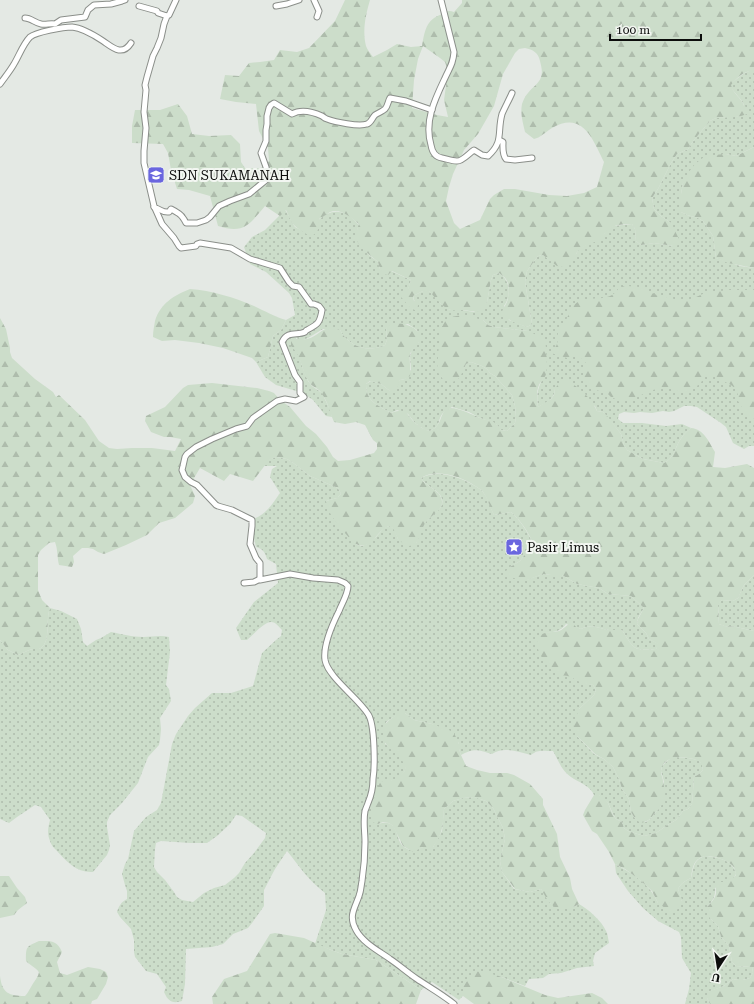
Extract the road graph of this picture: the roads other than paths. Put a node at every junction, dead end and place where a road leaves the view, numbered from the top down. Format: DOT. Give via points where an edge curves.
graph roads {
  1 [pos="125,0"];
  2 [pos="176,0"];
  3 [pos="299,0"];
  4 [pos="314,0"];
  5 [pos="441,0"];
  6 [pos="139,6"];
  7 [pos="276,6"];
  8 [pos="166,16"];
  9 [pos="317,17"];
  10 [pos="25,18"];
  11 [pos="131,43"];
  12 [pos="0,84"];
  13 [pos="512,93"];
  14 [pos="432,110"];
  15 [pos="499,140"];
  16 [pos="532,158"];
  17 [pos="154,206"];
  18 [pos="260,579"];
  19 [pos="244,583"];
  20 [pos="454,1004"];
  1 -- 10 [label="street" via="111,4 96,4 85,17 61,20 55,24 42,24"];
  2 -- 8 [label="street" via="169,15"];
  3 -- 7 [label="street"];
  4 -- 9 [label="street" via="319,11"];
  5 -- 14 [label="street" via="454,52 452,66"];
  6 -- 8 [label="street"];
  8 -- 17 [label="street" via="145,85 144,163"];
  11 -- 12 [label="street" via="126,49 116,50 87,32 73,27 41,32 27,40"];
  13 -- 15 [label="street" via="502,115"];
  14 -- 15 [label="street" via="428,128 429,138 439,158 458,162 474,150 488,156"];
  14 -- 17 [label="street" via="390,98 385,110 374,116 367,124 361,125 326,119 308,111 292,114 274,103 268,112 266,141 261,153 267,171 266,180 249,194 219,206 210,217 197,223 186,223 183,216 176,211 163,212"];
  15 -- 16 [label="street" via="504,142 506,159"];
  17 -- 18 [label="street" via="162,224 181,248 200,243 231,248 250,259 280,268 293,286 298,286 311,303 321,308 318,323 305,332 290,335 282,342 300,382 300,393 304,397 296,401 285,399 277,402 253,418 247,426 230,431 190,451 185,457 182,470 185,477 197,485 216,505 252,520 250,544 260,563"];
  18 -- 19 [label="street"];
  18 -- 20 [label="street" via="290,574 338,580 348,586 328,638 325,661 340,684 369,715 372,728 373,781 364,819 363,876 352,911 353,922 359,935 375,948"];
}
